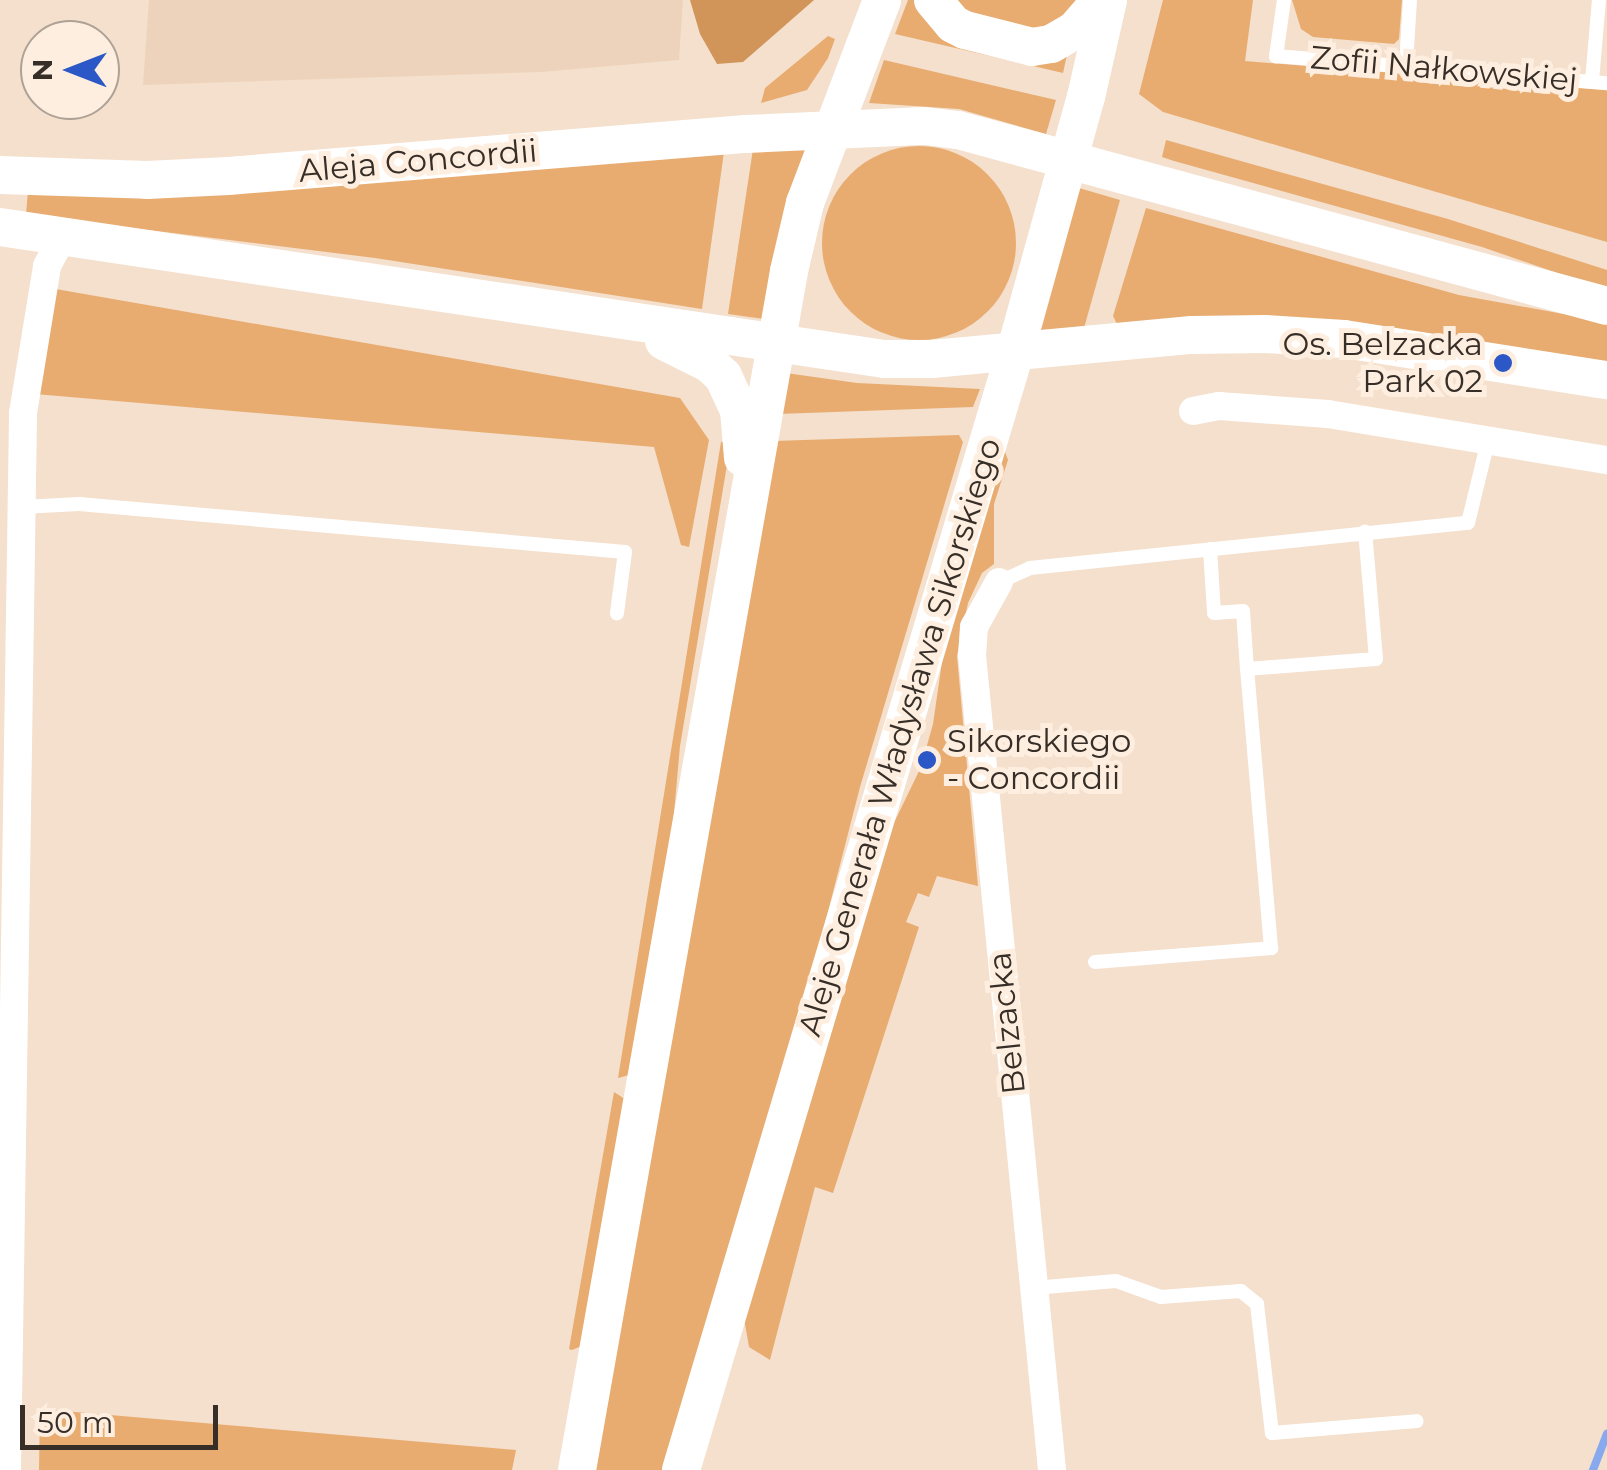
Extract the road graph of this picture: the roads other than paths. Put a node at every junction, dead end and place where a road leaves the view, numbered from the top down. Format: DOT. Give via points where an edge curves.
graph roads {
  1 [pos="882,0"];
  2 [pos="933,0"];
  3 [pos="1104,0"];
  4 [pos="1284,0"];
  5 [pos="1410,0"];
  6 [pos="1599,0"];
  7 [pos="1406,64"];
  8 [pos="1599,82"];
  9 [pos="834,130"];
  10 [pos="1068,161"];
  11 [pos="0,176"];
  12 [pos="0,228"];
  13 [pos="64,234"];
  14 [pos="1607,306"];
  15 [pos="636,326"];
  16 [pos="776,345"];
  17 [pos="1016,349"];
  18 [pos="1607,380"];
  19 [pos="1193,411"];
  20 [pos="1489,437"];
  21 [pos="1607,460"];
  22 [pos="22,507"];
  23 [pos="745,512"];
  24 [pos="1365,531"];
  25 [pos="1210,549"];
  26 [pos="999,582"];
  27 [pos="617,613"];
  28 [pos="10,618"];
  29 [pos="1247,670"];
  30 [pos="1095,962"];
  31 [pos="7,981"];
  32 [pos="4,1263"];
  33 [pos="1034,1288"];
  34 [pos="1418,1421"];
  35 [pos="7,1470"];
  36 [pos="577,1470"];
  37 [pos="681,1470"];
  38 [pos="1052,1470"];
  1 -- 9 [label="street"];
  2 -- 3 [label="street" via="965,30 1032,47 1064,37"];
  3 -- 10 [label="street, Aleje Generała Władysława Sikorskiego"];
  4 -- 7 [label="lane, Zofii Nałkowskiej" via="1276,56"];
  5 -- 7 [label="lane"];
  6 -- 8 [label="lane"];
  7 -- 8 [label="lane, Zofii Nałkowskiej"];
  9 -- 10 [label="street, Aleja Concordii" via="940,127"];
  9 -- 11 [label="street, Aleja Concordii" via="228,176"];
  9 -- 16 [label="street" via="805,203"];
  10 -- 14 [label="street, Aleja Concordii"];
  10 -- 17 [label="street, Aleje Generała Władysława Sikorskiego"];
  12 -- 13 [label="street"];
  13 -- 15 [label="street"];
  13 -- 22 [label="street" via="48,266 23,413"];
  15 -- 16 [label="street"];
  15 -- 23 [label="street" via="710,364 729,386 740,422"];
  16 -- 17 [label="street" via="904,361"];
  16 -- 23 [label="street"];
  17 -- 18 [label="street" via="1265,334 1344,339"];
  17 -- 37 [label="street, Aleje Generała Władysława Sikorskiego"];
  19 -- 20 [label="street" via="1219,406 1328,414"];
  20 -- 21 [label="street"];
  20 -- 24 [label="lane" via="1468,523"];
  22 -- 27 [label="lane" via="79,504 625,552"];
  22 -- 28 [label="street"];
  23 -- 36 [label="street"];
  24 -- 25 [label="lane"];
  24 -- 29 [label="lane" via="1376,659"];
  25 -- 26 [label="lane" via="1030,568"];
  25 -- 29 [label="lane" via="1214,613 1243,611"];
  26 -- 33 [label="street, Belzacka" via="974,627 972,655"];
  28 -- 31 [label="street"];
  29 -- 30 [label="lane" via="1270,948"];
  31 -- 32 [label="street"];
  32 -- 35 [label="street"];
  33 -- 34 [label="lane" via="1116,1281 1161,1297 1241,1291 1257,1304 1272,1433"];
  33 -- 38 [label="street, Belzacka"];
}
